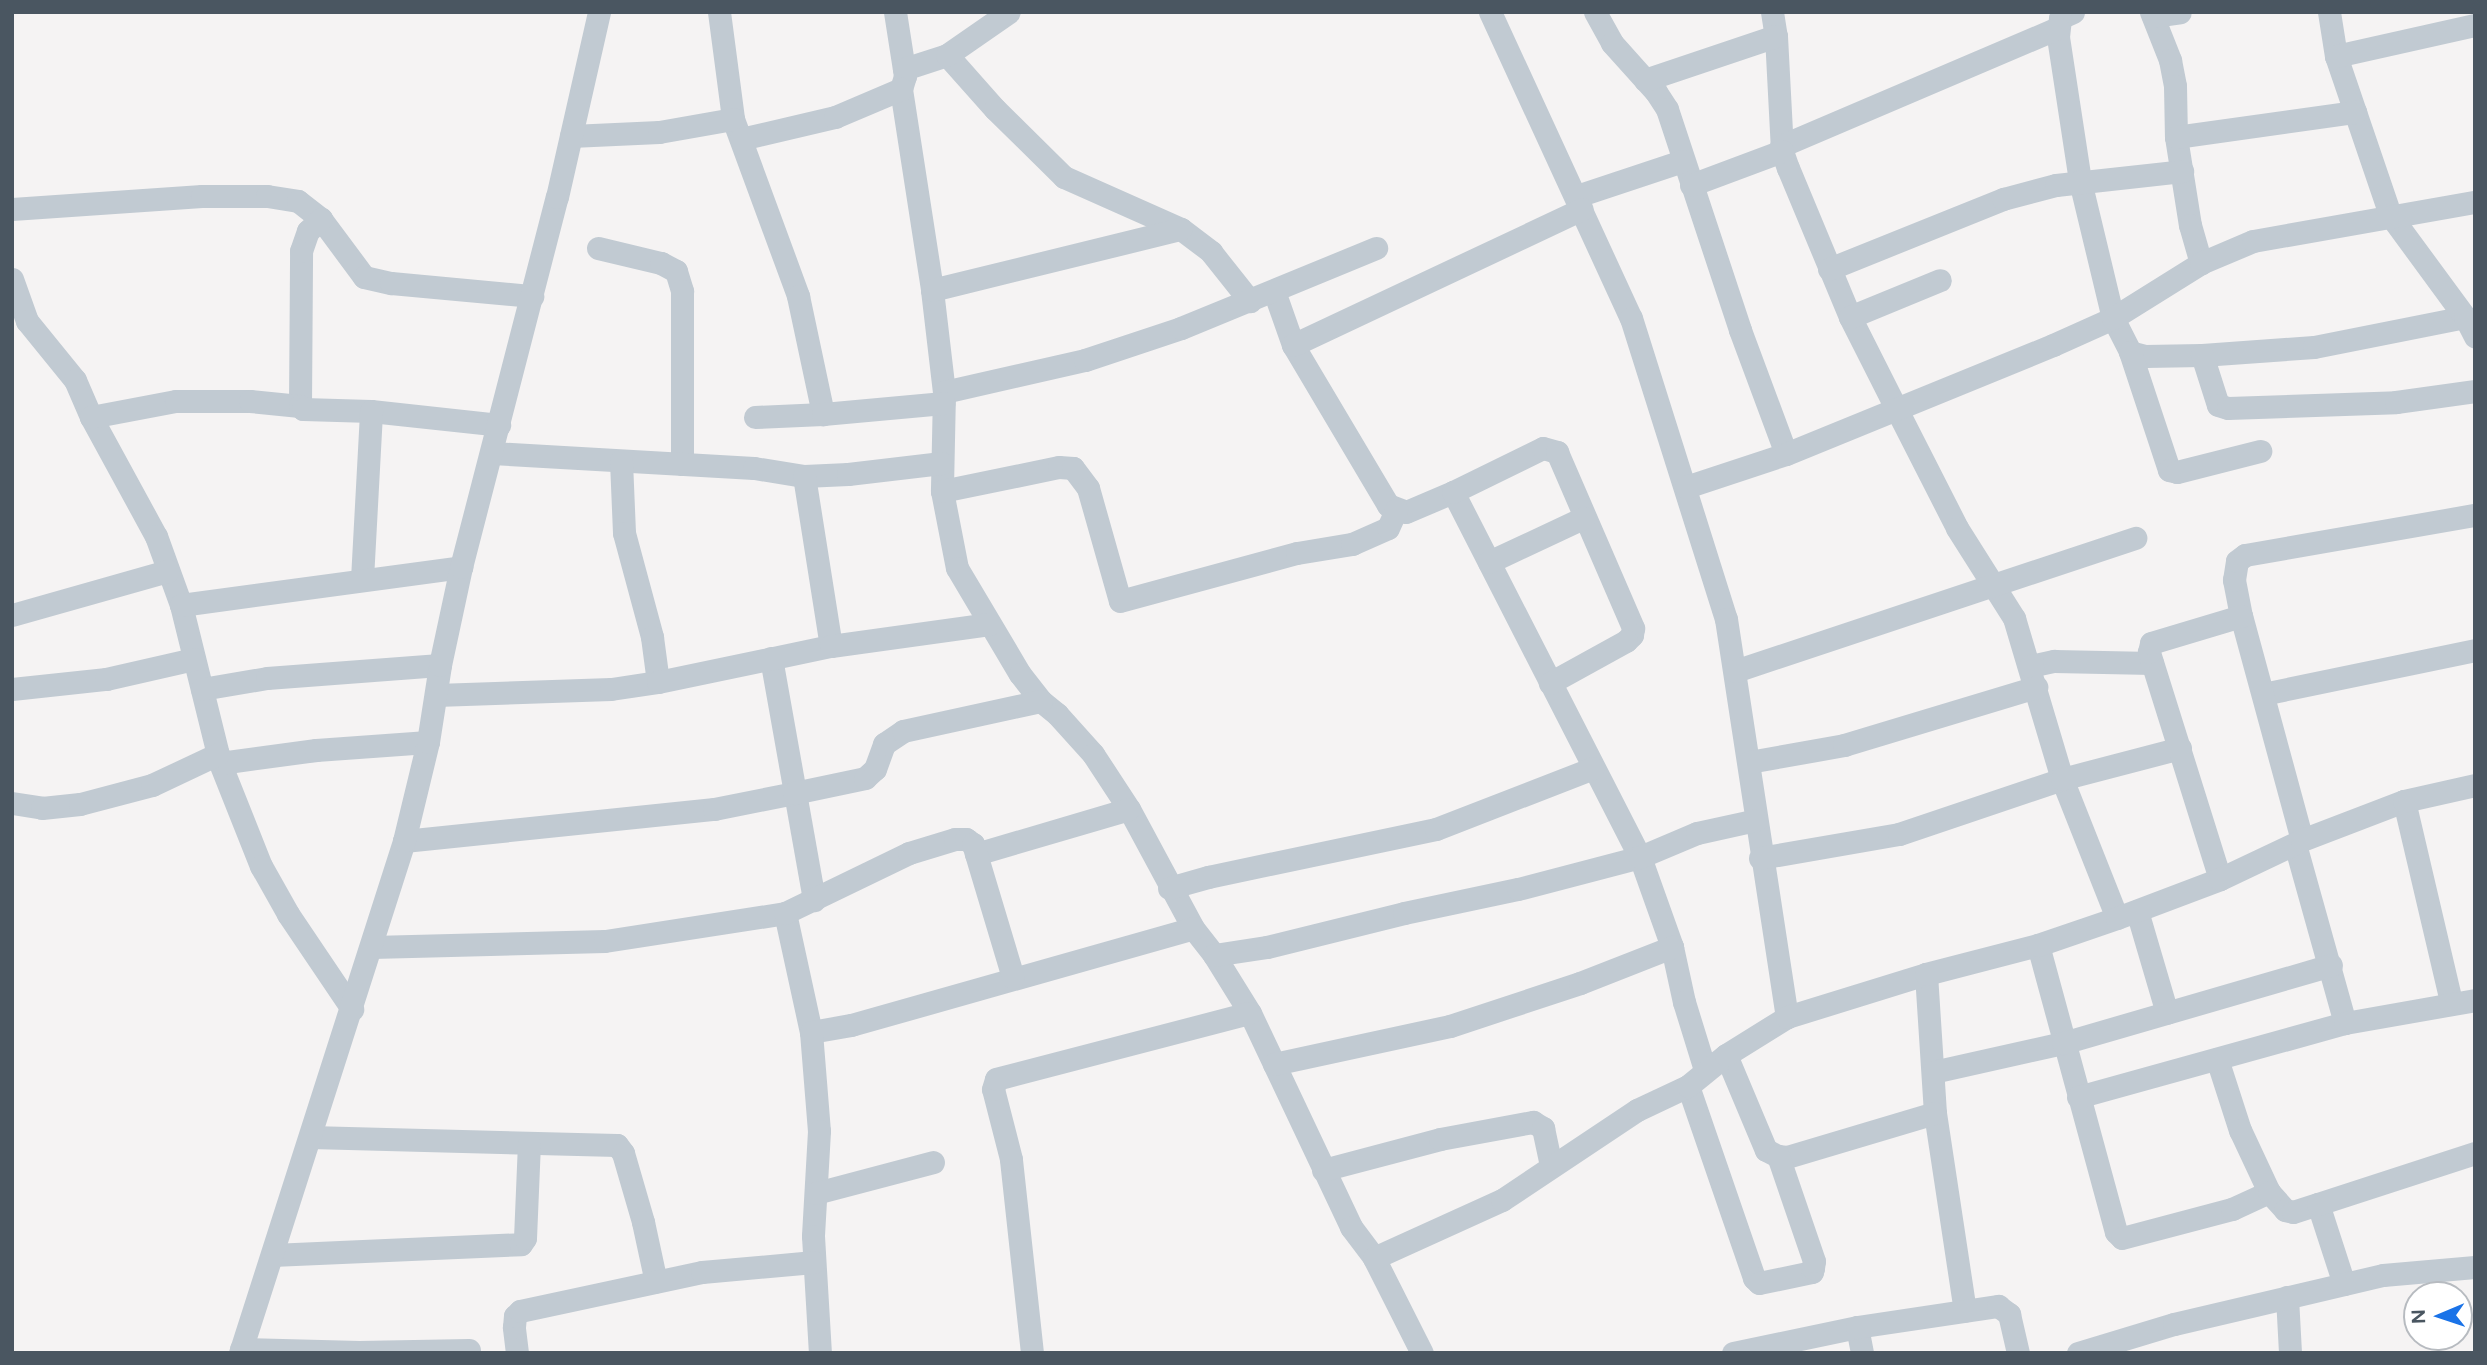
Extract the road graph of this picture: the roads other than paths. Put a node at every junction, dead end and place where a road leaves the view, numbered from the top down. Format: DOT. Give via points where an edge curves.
graph roads {
  1 [pos="599,12"];
  2 [pos="719,12"];
  3 [pos="895,12"];
  4 [pos="1009,12"];
  5 [pos="1490,12"];
  6 [pos="1595,12"];
  7 [pos="1772,12"];
  8 [pos="2180,12"];
  9 [pos="2329,12"];
  10 [pos="2152,14"];
  11 [pos="2066,20"];
  12 [pos="2475,25"];
  13 [pos="1776,36"];
  14 [pos="947,55"];
  15 [pos="2336,55"];
  16 [pos="903,79"];
  17 [pos="1645,80"];
  18 [pos="2355,112"];
  19 [pos="737,129"];
  20 [pos="571,136"];
  21 [pos="2176,137"];
  22 [pos="1782,148"];
  23 [pos="1682,161"];
  24 [pos="2182,170"];
  25 [pos="2080,181"];
  26 [pos="1691,185"];
  27 [pos="2475,202"];
  28 [pos="1579,203"];
  29 [pos="12,209"];
  30 [pos="2390,215"];
  31 [pos="321,219"];
  32 [pos="1181,229"];
  33 [pos="598,248"];
  34 [pos="1376,248"];
  35 [pos="2201,263"];
  36 [pos="1829,270"];
  37 [pos="12,279"];
  38 [pos="1940,280"];
  39 [pos="932,290"];
  40 [pos="1274,291"];
  41 [pos="532,296"];
  42 [pos="1250,301"];
  43 [pos="1850,317"];
  44 [pos="2113,318"];
  45 [pos="20,323"];
  46 [pos="2470,327"];
  47 [pos="1293,345"];
  48 [pos="2130,352"];
  49 [pos="2203,355"];
  50 [pos="2475,391"];
  51 [pos="944,398"];
  52 [pos="300,406"];
  53 [pos="1897,410"];
  54 [pos="371,411"];
  55 [pos="823,414"];
  56 [pos="755,416"];
  57 [pos="90,417"];
  58 [pos="499,425"];
  59 [pos="2260,451"];
  60 [pos="492,453"];
  61 [pos="1786,454"];
  62 [pos="621,461"];
  63 [pos="941,463"];
  64 [pos="682,464"];
  65 [pos="804,476"];
  66 [pos="1686,487"];
  67 [pos="942,491"];
  68 [pos="1452,492"];
  69 [pos="1396,510"];
  70 [pos="2475,514"];
  71 [pos="1583,518"];
  72 [pos="2135,538"];
  73 [pos="1489,562"];
  74 [pos="461,567"];
  75 [pos="168,570"];
  76 [pos="362,579"];
  77 [pos="1996,586"];
  78 [pos="181,605"];
  79 [pos="12,615"];
  80 [pos="2241,616"];
  81 [pos="989,624"];
  82 [pos="831,646"];
  83 [pos="2475,650"];
  84 [pos="771,658"];
  85 [pos="194,659"];
  86 [pos="2152,663"];
  87 [pos="440,665"];
  88 [pos="1735,671"];
  89 [pos="2033,676"];
  90 [pos="658,682"];
  91 [pos="1550,683"];
  92 [pos="12,689"];
  93 [pos="201,689"];
  94 [pos="2263,694"];
  95 [pos="436,695"];
  96 [pos="1041,701"];
  97 [pos="428,742"];
  98 [pos="2180,748"];
  99 [pos="219,758"];
  100 [pos="1749,762"];
  101 [pos="1593,768"];
  102 [pos="2062,779"];
  103 [pos="2475,785"];
  104 [pos="794,793"];
  105 [pos="2404,801"];
  106 [pos="12,803"];
  107 [pos="1129,809"];
  108 [pos="1756,820"];
  109 [pos="404,841"];
  110 [pos="2298,842"];
  111 [pos="976,854"];
  112 [pos="1640,857"];
  113 [pos="1760,858"];
  114 [pos="2220,879"];
  115 [pos="1169,888"];
  116 [pos="814,900"];
  117 [pos="785,913"];
  118 [pos="2127,914"];
  119 [pos="1193,928"];
  120 [pos="2038,944"];
  121 [pos="372,947"];
  122 [pos="1672,947"];
  123 [pos="1214,955"];
  124 [pos="2331,965"];
  125 [pos="1926,974"];
  126 [pos="1013,977"];
  127 [pos="2475,1000"];
  128 [pos="2451,1002"];
  129 [pos="352,1009"];
  130 [pos="1251,1013"];
  131 [pos="2167,1013"];
  132 [pos="1787,1017"];
  133 [pos="2345,1023"];
  134 [pos="811,1032"];
  135 [pos="2063,1043"];
  136 [pos="1726,1055"];
  137 [pos="2217,1059"];
  138 [pos="1273,1064"];
  139 [pos="1705,1070"];
  140 [pos="1933,1072"];
  141 [pos="1688,1086"];
  142 [pos="2078,1097"];
  143 [pos="1935,1113"];
  144 [pos="310,1137"];
  145 [pos="529,1144"];
  146 [pos="2475,1153"];
  147 [pos="1777,1156"];
  148 [pos="933,1162"];
  149 [pos="1551,1166"];
  150 [pos="1323,1170"];
  151 [pos="2269,1192"];
  152 [pos="816,1193"];
  153 [pos="2318,1204"];
  154 [pos="272,1255"];
  155 [pos="1374,1258"];
  156 [pos="814,1262"];
  157 [pos="2475,1267"];
  158 [pos="656,1282"];
  159 [pos="2343,1284"];
  160 [pos="2287,1297"];
  161 [pos="1965,1311"];
  162 [pos="1857,1327"];
  163 [pos="1798,1346"];
  164 [pos="469,1350"];
  165 [pos="241,1351"];
  166 [pos="2092,1351"];
  167 [pos="359,1352"];
  168 [pos="517,1353"];
  169 [pos="820,1353"];
  170 [pos="1032,1353"];
  171 [pos="1422,1353"];
  172 [pos="1733,1353"];
  173 [pos="1863,1353"];
  174 [pos="2018,1353"];
  175 [pos="2290,1353"];
  1 -- 20 [label="street"];
  2 -- 19 [label="street"];
  3 -- 16 [label="street"];
  4 -- 14 [label="street"];
  5 -- 28 [label="street"];
  6 -- 17 [label="street" via="1612,43"];
  7 -- 13 [label="street"];
  8 -- 10 [label="street"];
  9 -- 15 [label="street"];
  10 -- 21 [label="street" via="2173,73"];
  11 -- 22 [label="street"];
  11 -- 25 [label="street"];
  12 -- 15 [label="street"];
  13 -- 17 [label="street"];
  13 -- 22 [label="street"];
  14 -- 16 [label="street"];
  14 -- 32 [label="street" via="1064,177"];
  15 -- 18 [label="street"];
  16 -- 19 [label="street" via="835,117"];
  16 -- 39 [label="street"];
  17 -- 23 [label="street" via="1667,109"];
  18 -- 21 [label="street"];
  18 -- 30 [label="street"];
  19 -- 20 [label="street"];
  19 -- 55 [label="street" via="798,296"];
  20 -- 41 [label="street"];
  21 -- 24 [label="street"];
  22 -- 26 [label="street"];
  22 -- 36 [label="street"];
  23 -- 26 [label="street"];
  23 -- 28 [label="street"];
  24 -- 25 [label="street"];
  24 -- 35 [label="street"];
  25 -- 36 [label="street" via="2003,199"];
  25 -- 44 [label="street"];
  26 -- 61 [label="street"];
  27 -- 30 [label="street"];
  28 -- 47 [label="street"];
  28 -- 66 [label="street" via="1631,318"];
  29 -- 31 [label="street" via="267,195 298,201"];
  30 -- 35 [label="street" via="2253,241"];
  30 -- 46 [label="street"];
  31 -- 41 [label="street" via="364,277"];
  31 -- 52 [label="street" via="308,231 301,251"];
  32 -- 39 [label="street"];
  32 -- 42 [label="street" via="1211,252"];
  33 -- 64 [label="street" via="676,271 682,291"];
  34 -- 40 [label="street"];
  35 -- 44 [label="street"];
  36 -- 43 [label="street"];
  37 -- 45 [label="street"];
  38 -- 43 [label="street"];
  39 -- 51 [label="street"];
  40 -- 42 [label="street"];
  40 -- 47 [label="street"];
  41 -- 58 [label="street"];
  42 -- 51 [label="street" via="1085,360"];
  43 -- 53 [label="street"];
  44 -- 48 [label="street"];
  44 -- 53 [label="street"];
  45 -- 57 [label="street" via="75,380"];
  46 -- 49 [label="street" via="2314,347"];
  47 -- 69 [label="street" via="1388,505"];
  48 -- 49 [label="street"];
  48 -- 59 [label="street" via="2169,470"];
  49 -- 50 [label="street" via="2218,405 2228,408 2396,402"];
  51 -- 55 [label="street"];
  51 -- 63 [label="street"];
  52 -- 54 [label="street"];
  52 -- 57 [label="street" via="176,401"];
  53 -- 61 [label="street"];
  53 -- 77 [label="street" via="1957,528"];
  54 -- 58 [label="street"];
  54 -- 76 [label="street"];
  55 -- 56 [label="street"];
  57 -- 75 [label="street" via="156,536"];
  58 -- 60 [label="street"];
  60 -- 62 [label="street"];
  60 -- 74 [label="street"];
  61 -- 66 [label="street"];
  62 -- 64 [label="street"];
  62 -- 90 [label="street" via="624,533 652,637"];
  63 -- 65 [label="street"];
  63 -- 67 [label="street"];
  64 -- 65 [label="street"];
  65 -- 82 [label="street"];
  66 -- 88 [label="street" via="1726,619"];
  67 -- 69 [label="street" via="1073,468 1088,488 1120,601 1297,553 1353,544 1388,528"];
  67 -- 81 [label="street" via="957,568"];
  68 -- 69 [label="street" via="1406,512"];
  68 -- 71 [label="street" via="1551,448 1557,452"];
  68 -- 73 [label="street"];
  70 -- 80 [label="street" via="2245,555 2237,561 2234,580"];
  71 -- 73 [label="street"];
  71 -- 91 [label="street" via="1630,621 1632,635"];
  72 -- 77 [label="street"];
  73 -- 91 [label="street"];
  74 -- 76 [label="street"];
  74 -- 87 [label="street"];
  75 -- 78 [label="street"];
  75 -- 79 [label="street"];
  76 -- 78 [label="street"];
  77 -- 88 [label="street"];
  77 -- 89 [label="street" via="2014,618"];
  78 -- 85 [label="street"];
  80 -- 86 [label="street" via="2151,643"];
  80 -- 94 [label="street"];
  81 -- 82 [label="street"];
  81 -- 96 [label="street"];
  82 -- 84 [label="street"];
  83 -- 94 [label="street"];
  84 -- 90 [label="street"];
  84 -- 104 [label="street"];
  85 -- 92 [label="street" via="106,679"];
  85 -- 93 [label="street"];
  86 -- 89 [label="street" via="2054,661"];
  86 -- 98 [label="street"];
  87 -- 93 [label="street" via="267,678"];
  87 -- 95 [label="street"];
  88 -- 100 [label="street"];
  89 -- 100 [label="street" via="1844,745"];
  89 -- 102 [label="street"];
  90 -- 95 [label="street" via="611,689"];
  91 -- 101 [label="street"];
  93 -- 99 [label="street"];
  94 -- 110 [label="street"];
  95 -- 97 [label="street"];
  96 -- 104 [label="street" via="903,732 884,744 875,769 865,778"];
  96 -- 107 [label="street" via="1093,754"];
  97 -- 99 [label="street"];
  97 -- 109 [label="street"];
  98 -- 102 [label="street"];
  98 -- 114 [label="street"];
  99 -- 106 [label="street" via="152,785 80,804 42,808"];
  99 -- 129 [label="street" via="261,866"];
  100 -- 108 [label="street"];
  101 -- 112 [label="street"];
  101 -- 115 [label="street" via="1436,829"];
  102 -- 113 [label="street" via="1899,834"];
  102 -- 118 [label="street"];
  103 -- 105 [label="street"];
  104 -- 109 [label="street" via="714,810"];
  104 -- 116 [label="street"];
  105 -- 110 [label="street"];
  105 -- 128 [label="street"];
  107 -- 111 [label="street"];
  107 -- 115 [label="street"];
  108 -- 112 [label="street" via="1697,833"];
  108 -- 113 [label="street"];
  109 -- 121 [label="street"];
  110 -- 114 [label="street"];
  110 -- 124 [label="street"];
  111 -- 116 [label="street" via="973,844 955,839 909,853"];
  111 -- 126 [label="street"];
  112 -- 122 [label="street"];
  112 -- 123 [label="street" via="1267,947"];
  113 -- 132 [label="street"];
  114 -- 118 [label="street"];
  115 -- 119 [label="street"];
  116 -- 117 [label="street"];
  117 -- 121 [label="street" via="605,941"];
  117 -- 134 [label="street"];
  118 -- 120 [label="street"];
  118 -- 131 [label="street"];
  119 -- 123 [label="street"];
  119 -- 126 [label="street"];
  120 -- 125 [label="street"];
  120 -- 135 [label="street"];
  121 -- 129 [label="street"];
  122 -- 138 [label="street" via="1450,1026"];
  122 -- 139 [label="street"];
  123 -- 130 [label="street"];
  124 -- 131 [label="street"];
  124 -- 133 [label="street"];
  125 -- 132 [label="street"];
  125 -- 140 [label="street"];
  126 -- 134 [label="street" via="851,1025"];
  127 -- 128 [label="street"];
  128 -- 133 [label="street"];
  129 -- 144 [label="street"];
  130 -- 138 [label="street"];
  130 -- 170 [label="street" via="996,1079 993,1089 1011,1159"];
  131 -- 135 [label="street"];
  132 -- 136 [label="street"];
  133 -- 137 [label="street"];
  134 -- 152 [label="street" via="819,1131"];
  135 -- 140 [label="street"];
  135 -- 142 [label="street"];
  136 -- 139 [label="street"];
  136 -- 147 [label="street" via="1766,1150"];
  137 -- 142 [label="street"];
  137 -- 151 [label="street" via="2240,1130"];
  138 -- 150 [label="street"];
  139 -- 141 [label="street"];
  140 -- 143 [label="street"];
  141 -- 147 [label="street" via="1759,1283 1814,1268"];
  141 -- 149 [label="street" via="1637,1110"];
  142 -- 151 [label="street" via="2116,1232 2122,1238 2232,1209"];
  143 -- 147 [label="street" via="1787,1157"];
  143 -- 161 [label="street"];
  144 -- 145 [label="street"];
  144 -- 154 [label="street"];
  145 -- 154 [label="street" via="521,1244"];
  145 -- 158 [label="street" via="620,1147"];
  146 -- 153 [label="street"];
  148 -- 152 [label="street"];
  149 -- 150 [label="street" via="1543,1128 1533,1122 1440,1139"];
  149 -- 155 [label="street" via="1502,1200"];
  150 -- 155 [label="street" via="1351,1227"];
  151 -- 153 [label="street" via="2285,1210 2293,1212"];
  152 -- 156 [label="street"];
  153 -- 159 [label="street"];
  154 -- 165 [label="street"];
  155 -- 171 [label="street"];
  156 -- 158 [label="street" via="702,1272"];
  156 -- 169 [label="street"];
  157 -- 159 [label="street" via="2383,1275"];
  158 -- 168 [label="street" via="520,1311 514,1327"];
  159 -- 160 [label="street"];
  160 -- 166 [label="street" via="2174,1324"];
  160 -- 175 [label="street"];
  161 -- 162 [label="street"];
  161 -- 174 [label="street" via="2004,1308"];
  162 -- 163 [label="street"];
  162 -- 173 [label="street"];
  163 -- 172 [label="street"];
  164 -- 167 [label="street"];
  165 -- 167 [label="street"];
}
